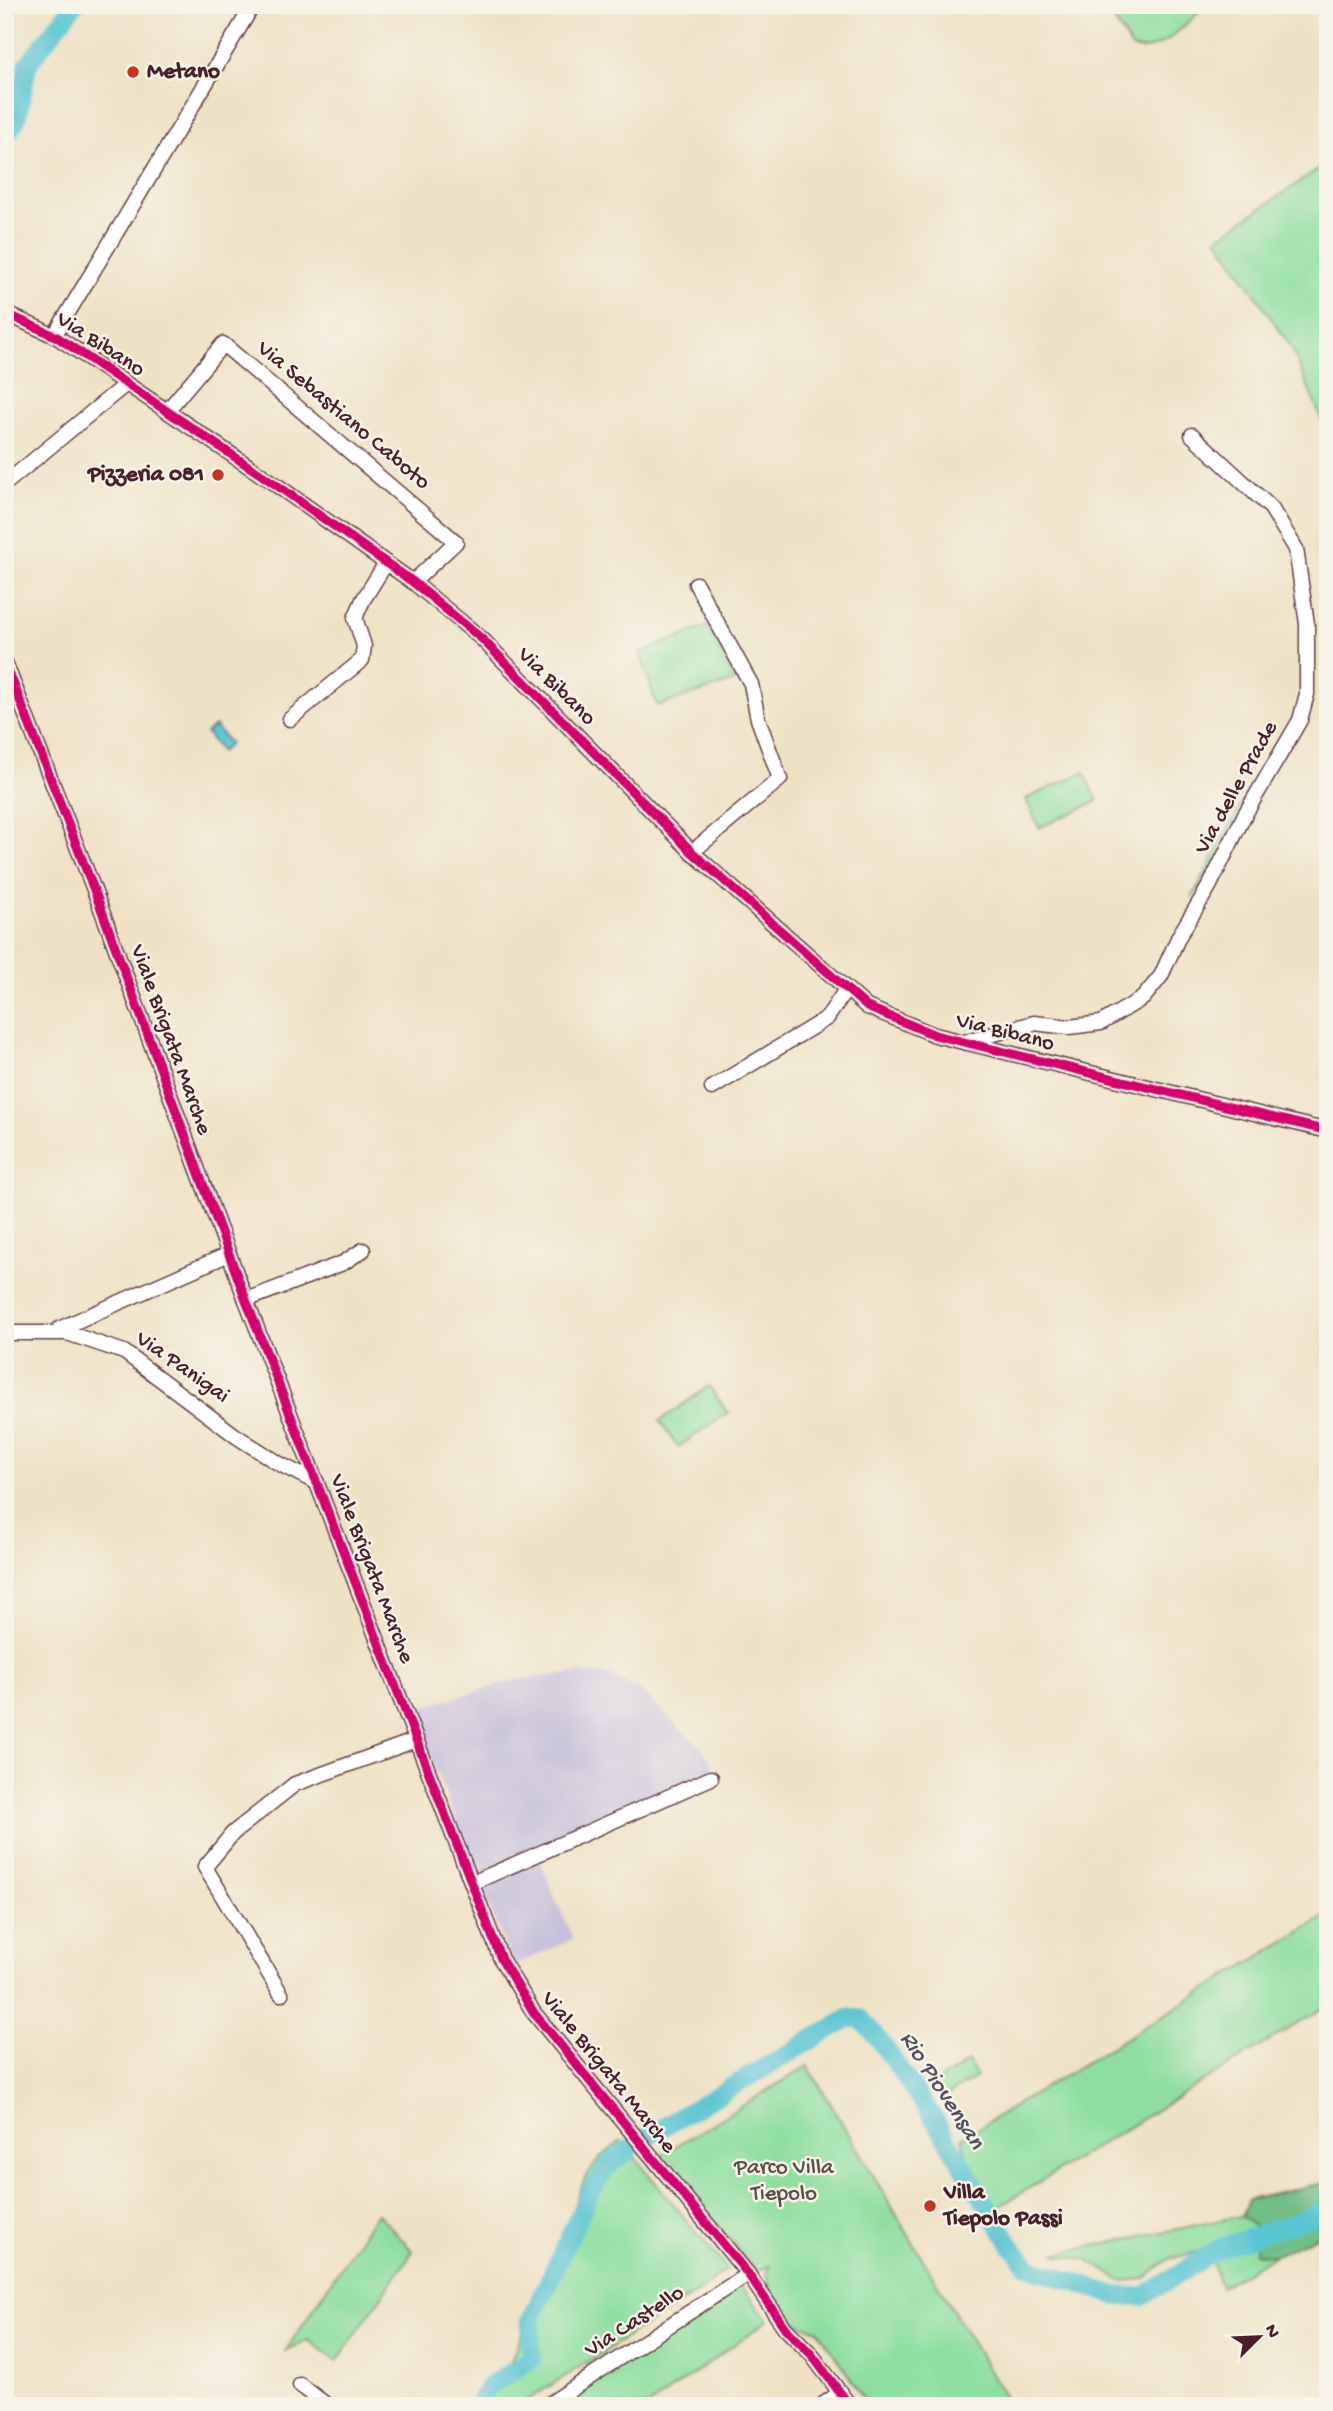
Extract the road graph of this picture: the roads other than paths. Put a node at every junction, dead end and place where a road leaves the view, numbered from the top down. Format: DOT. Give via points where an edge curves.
graph roads {
  1 [pos="253,5"];
  2 [pos="5,313"];
  3 [pos="54,336"];
  4 [pos="126,384"];
  5 [pos="167,411"];
  6 [pos="1192,435"];
  7 [pos="5,480"];
  8 [pos="386,563"];
  9 [pos="413,582"];
  10 [pos="696,584"];
  11 [pos="5,662"];
  12 [pos="290,719"];
  13 [pos="692,852"];
  14 [pos="845,991"];
  15 [pos="964,1042"];
  16 [pos="712,1088"];
  17 [pos="1328,1131"];
  18 [pos="363,1250"];
  19 [pos="229,1254"];
  20 [pos="246,1300"];
  21 [pos="59,1329"];
  22 [pos="5,1333"];
  23 [pos="317,1483"];
  24 [pos="416,1740"];
  25 [pos="711,1778"];
  26 [pos="472,1883"];
  27 [pos="281,1994"];
  28 [pos="748,2274"];
  29 [pos="300,2385"];
  30 [pos="841,2392"];
  31 [pos="328,2406"];
  32 [pos="545,2406"];
  33 [pos="821,2406"];
  34 [pos="850,2406"];
  1 -- 3 [label="street, Via Bibano"];
  2 -- 3 [label="street, Via Bibano"];
  3 -- 4 [label="street, Via Bibano"];
  4 -- 5 [label="street, Via Bibano"];
  4 -- 7 [label="street"];
  5 -- 8 [label="street, Via Bibano"];
  5 -- 9 [label="street, Via Sebastiano Caboto" via="223,344 456,542"];
  6 -- 15 [label="street, Via delle Prade" via="1271,508 1296,549 1307,624 1307,694 1300,720 1161,976 1143,998 1101,1023 1069,1027 1034,1023"];
  8 -- 9 [label="street, Via Bibano"];
  8 -- 12 [label="street" via="355,618 364,646 362,660"];
  9 -- 13 [label="street, Via Bibano" via="482,639"];
  10 -- 13 [label="street" via="751,684 758,719 780,779"];
  11 -- 19 [label="street, Viale Brigata Marche"];
  13 -- 14 [label="street, Via Bibano"];
  14 -- 15 [label="street, Via Bibano" via="896,1021"];
  14 -- 16 [label="street" via="827,1018"];
  15 -- 17 [label="street, Via Bibano"];
  18 -- 20 [label="street" via="343,1263"];
  19 -- 20 [label="street, Viale Brigata Marche"];
  19 -- 21 [label="street"];
  20 -- 23 [label="street, Viale Brigata Marche"];
  22 -- 23 [label="street, Via Panigai" via="67,1333 124,1352 236,1436"];
  23 -- 24 [label="street, Viale Brigata Marche"];
  24 -- 26 [label="street, Viale Brigata Marche"];
  24 -- 27 [label="street" via="295,1784 233,1833 205,1867"];
  25 -- 26 [label="street"];
  26 -- 28 [label="street, Viale Brigata Marche" via="500,1958 518,1991"];
  28 -- 30 [label="street, Viale Brigata Marche" via="786,2328"];
  28 -- 32 [label="street, Via Castello"];
  29 -- 31 [label="street"];
  30 -- 33 [label="street"];
  30 -- 34 [label="street, Viale Brigata Marche"];
}
